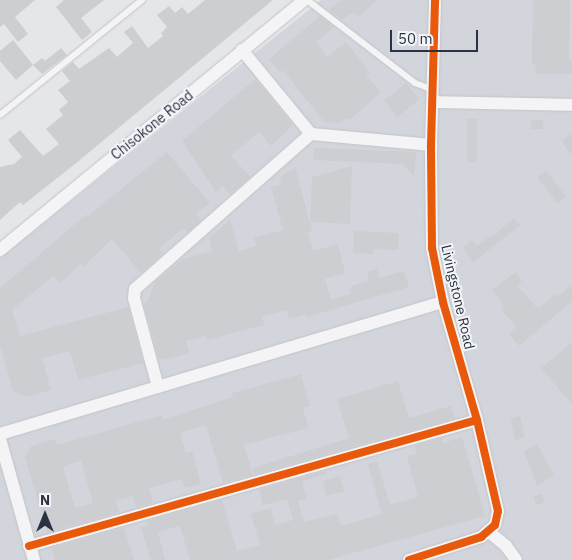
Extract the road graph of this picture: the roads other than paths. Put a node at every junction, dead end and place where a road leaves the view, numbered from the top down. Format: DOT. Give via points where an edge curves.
graph roads {
  1 [pos="142,0"];
  2 [pos="305,0"];
  3 [pos="435,0"];
  4 [pos="242,50"];
  5 [pos="433,96"];
  6 [pos="572,105"];
  7 [pos="0,115"];
  8 [pos="311,134"];
  9 [pos="432,145"];
  10 [pos="0,250"];
  11 [pos="443,302"];
  12 [pos="158,387"];
  13 [pos="477,420"];
  14 [pos="0,434"];
  15 [pos="0,439"];
  16 [pos="489,532"];
  17 [pos="29,546"];
  18 [pos="34,560"];
  19 [pos="409,560"];
  20 [pos="516,560"];
  1 -- 7 [label="lane"];
  2 -- 4 [label="street, Chisokone Road"];
  2 -- 5 [label="lane"];
  3 -- 5 [label="street, Livingstone Road"];
  4 -- 8 [label="street"];
  4 -- 10 [label="street, Chisokone Road"];
  5 -- 6 [label="street"];
  5 -- 9 [label="street, Livingstone Road"];
  8 -- 9 [label="street"];
  8 -- 12 [label="street" via="135,290 134,298"];
  9 -- 11 [label="street, Livingstone Road" via="432,248"];
  11 -- 12 [label="street"];
  11 -- 13 [label="street, Livingstone Road"];
  12 -- 14 [label="street"];
  13 -- 16 [label="street, Livingstone Road" via="498,503 498,518"];
  13 -- 17 [label="street"];
  15 -- 17 [label="street"];
  16 -- 19 [label="street" via="473,542"];
  16 -- 20 [label="street" via="506,546"];
  17 -- 18 [label="street"];
}
